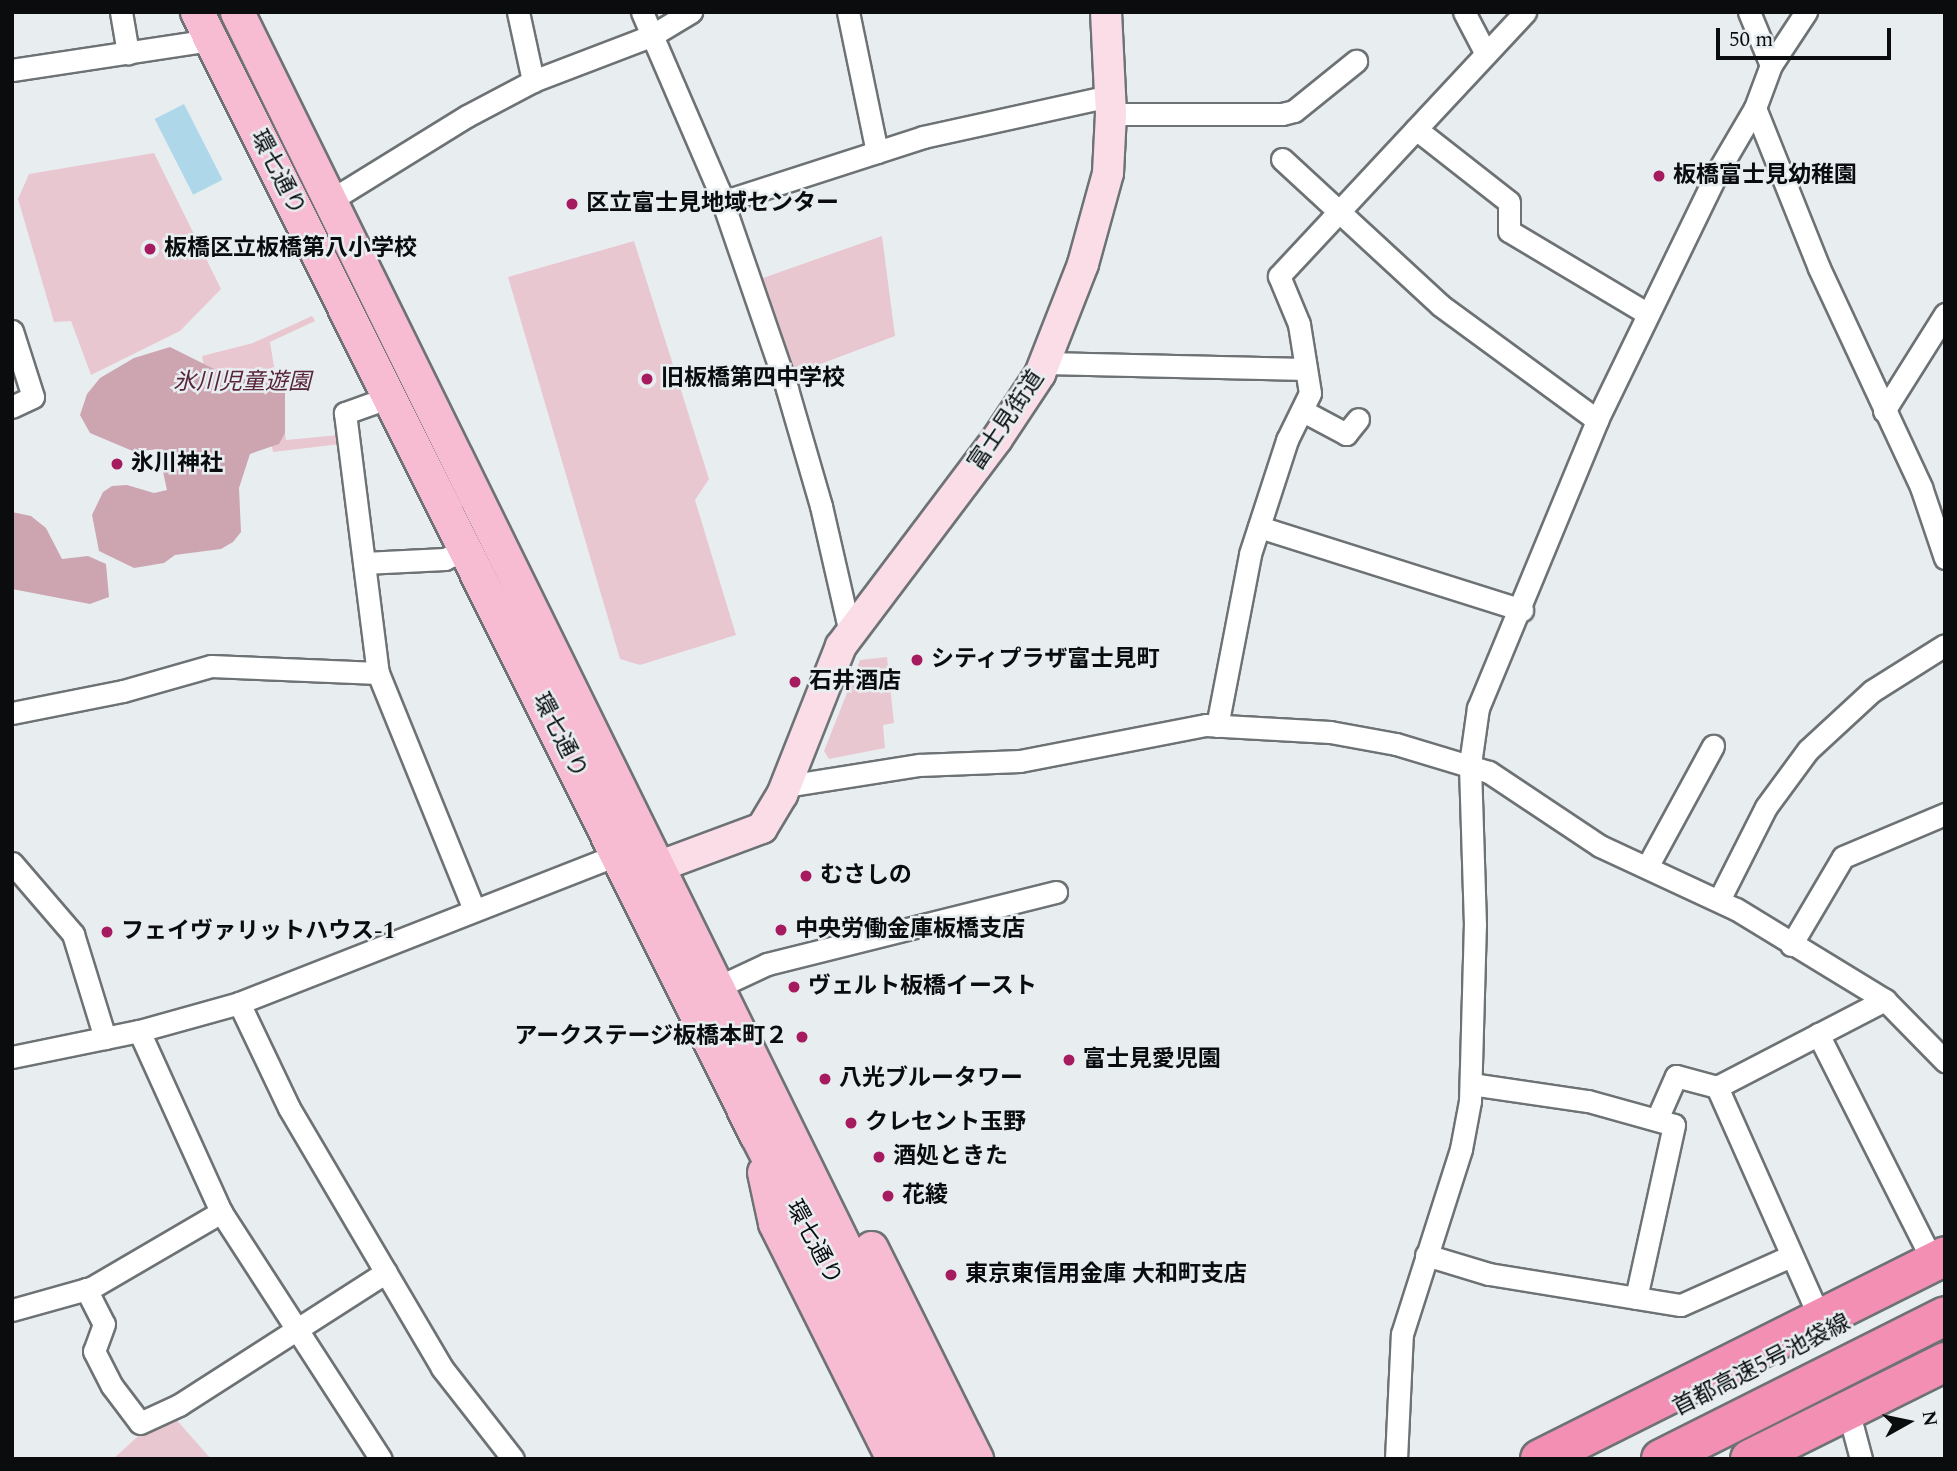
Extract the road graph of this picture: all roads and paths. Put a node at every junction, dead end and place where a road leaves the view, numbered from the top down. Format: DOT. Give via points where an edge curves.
graph roads {
  1 [pos="121,12"];
  2 [pos="237,12"];
  3 [pos="519,12"];
  4 [pos="642,12"];
  5 [pos="691,12"];
  6 [pos="848,12"];
  7 [pos="1106,12"];
  8 [pos="1464,12"];
  9 [pos="1525,12"];
  10 [pos="1749,12"];
  11 [pos="1806,12"];
  12 [pos="204,26"];
  13 [pos="651,36"];
  14 [pos="128,53"];
  15 [pos="1486,54"];
  16 [pos="1356,61"];
  17 [pos="1771,65"];
  18 [pos="12,70"];
  19 [pos="533,81"];
  20 [pos="1111,105"];
  21 [pos="1755,108"];
  22 [pos="1416,129"];
  23 [pos="877,152"];
  24 [pos="1282,159"];
  25 [pos="331,200"];
  26 [pos="722,202"];
  27 [pos="1339,208"];
  28 [pos="1648,314"];
  29 [pos="1945,314"];
  30 [pos="12,331"];
  31 [pos="1045,363"];
  32 [pos="1306,369"];
  33 [pos="390,397"];
  34 [pos="12,407"];
  35 [pos="1303,411"];
  36 [pos="1884,411"];
  37 [pos="1358,419"];
  38 [pos="1597,420"];
  39 [pos="1259,527"];
  40 [pos="465,549"];
  41 [pos="1945,558"];
  42 [pos="364,563"];
  43 [pos="1522,610"];
  44 [pos="850,633"];
  45 [pos="1945,645"];
  46 [pos="378,673"];
  47 [pos="12,713"];
  48 [pos="1217,726"];
  49 [pos="1713,746"];
  50 [pos="1470,764"];
  51 [pos="786,786"];
  52 [pos="1945,814"];
  53 [pos="620,854"];
  54 [pos="12,863"];
  55 [pos="660,866"];
  56 [pos="1647,867"];
  57 [pos="1056,892"];
  58 [pos="1719,900"];
  59 [pos="474,909"];
  60 [pos="1791,945"];
  61 [pos="720,986"];
  62 [pos="1885,1000"];
  63 [pos="239,1003"];
  64 [pos="139,1031"];
  65 [pos="1818,1034"];
  66 [pos="105,1038"];
  67 [pos="12,1057"];
  68 [pos="1945,1061"];
  69 [pos="765,1081"];
  70 [pos="1471,1084"];
  71 [pos="1717,1087"];
  72 [pos="1657,1119"];
  73 [pos="756,1134"];
  74 [pos="220,1212"];
  75 [pos="1426,1255"];
  76 [pos="1791,1256"];
  77 [pos="1942,1264"];
  78 [pos="386,1272"];
  79 [pos="86,1289"];
  80 [pos="1636,1298"];
  81 [pos="12,1310"];
  82 [pos="1945,1316"];
  83 [pos="1820,1318"];
  84 [pos="297,1331"];
  85 [pos="1945,1343"];
  86 [pos="886,1358"];
  87 [pos="1945,1362"];
  88 [pos="1848,1410"];
  89 [pos="381,1459"];
  90 [pos="513,1459"];
  91 [pos="894,1459"];
  92 [pos="924,1459"];
  93 [pos="950,1459"];
  94 [pos="976,1459"];
  95 [pos="1396,1459"];
  96 [pos="1540,1459"];
  97 [pos="1560,1459"];
  98 [pos="1580,1459"];
  99 [pos="1661,1459"];
  100 [pos="1711,1459"];
  101 [pos="1750,1459"];
  102 [pos="1861,1459"];
  1 -- 14 [label="street"];
  2 -- 25 [label="main road, 環七通り"];
  3 -- 19 [label="street"];
  4 -- 13 [label="street"];
  5 -- 13 [label="street"];
  6 -- 23 [label="street"];
  7 -- 20 [label="street, 富士見街道"];
  8 -- 15 [label="street"];
  9 -- 15 [label="street"];
  10 -- 17 [label="street"];
  11 -- 17 [label="street"];
  12 -- 14 [label="street"];
  12 -- 33 [label="main road, 環七通り"];
  13 -- 19 [label="street"];
  13 -- 26 [label="street"];
  14 -- 18 [label="street"];
  15 -- 22 [label="street"];
  16 -- 20 [label="street" via="1294,111 1282,114"];
  17 -- 21 [label="street"];
  19 -- 25 [label="street"];
  20 -- 23 [label="street" via="999,118"];
  20 -- 31 [label="street, 富士見街道" via="1104,194"];
  21 -- 28 [label="street" via="1718,171"];
  21 -- 36 [label="street" via="1819,268"];
  22 -- 27 [label="street"];
  22 -- 28 [label="street" via="1508,202 1509,231"];
  23 -- 26 [label="street"];
  24 -- 27 [label="street"];
  25 -- 55 [label="main road, 環七通り"];
  26 -- 44 [label="street" via="787,389 821,506"];
  27 -- 32 [label="street" via="1279,276 1299,324"];
  27 -- 38 [label="street" via="1440,305"];
  28 -- 38 [label="street"];
  29 -- 36 [label="street"];
  30 -- 34 [label="street" via="33,397"];
  31 -- 32 [label="street"];
  31 -- 44 [label="street, 富士見街道" via="997,439"];
  32 -- 35 [label="street" via="1310,393"];
  33 -- 40 [label="main road, 環七通り"];
  33 -- 42 [label="street" via="345,413"];
  35 -- 37 [label="street" via="1346,434"];
  35 -- 39 [label="street" via="1287,440"];
  36 -- 41 [label="street" via="1921,487"];
  38 -- 43 [label="street"];
  39 -- 43 [label="street"];
  39 -- 48 [label="street"];
  40 -- 42 [label="street" via="445,559"];
  40 -- 53 [label="main road, 環七通り"];
  42 -- 46 [label="street"];
  43 -- 50 [label="street" via="1478,708"];
  44 -- 51 [label="street, 富士見街道"];
  45 -- 58 [label="street" via="1872,691 1808,750 1766,807"];
  46 -- 47 [label="street" via="211,666 123,691"];
  46 -- 59 [label="street"];
  48 -- 50 [label="street" via="1330,732"];
  48 -- 51 [label="street" via="1020,761 919,765"];
  49 -- 56 [label="street"];
  50 -- 56 [label="street" via="1600,846"];
  50 -- 70 [label="street" via="1475,925"];
  51 -- 55 [label="street, 富士見街道" via="762,828"];
  52 -- 60 [label="street" via="1843,857"];
  53 -- 55 [label="street"];
  53 -- 59 [label="street"];
  53 -- 73 [label="main road, 環七通り"];
  54 -- 66 [label="street" via="73,934"];
  55 -- 61 [label="main road, 環七通り"];
  56 -- 58 [label="street"];
  57 -- 61 [label="street" via="767,964"];
  58 -- 60 [label="street"];
  59 -- 63 [label="street"];
  60 -- 62 [label="street"];
  61 -- 69 [label="main road, 環七通り"];
  62 -- 65 [label="street"];
  62 -- 68 [label="street"];
  63 -- 64 [label="street"];
  63 -- 78 [label="street" via="289,1108"];
  64 -- 66 [label="street"];
  64 -- 74 [label="street"];
  65 -- 71 [label="street"];
  65 -- 77 [label="street"];
  66 -- 67 [label="street"];
  69 -- 86 [label="main road, 環七通り"];
  69 -- 94 [label="main road" via="837,1182"];
  70 -- 72 [label="street" via="1588,1101"];
  70 -- 75 [label="street" via="1461,1149"];
  71 -- 72 [label="street" via="1676,1076"];
  71 -- 76 [label="street"];
  72 -- 80 [label="street" via="1674,1125"];
  73 -- 86 [label="main road, 環七通り"];
  73 -- 91 [label="main road" via="775,1223"];
  74 -- 79 [label="street"];
  74 -- 84 [label="street"];
  75 -- 80 [label="street" via="1489,1274"];
  75 -- 95 [label="street" via="1402,1334"];
  76 -- 80 [label="street" via="1681,1305"];
  76 -- 83 [label="street"];
  77 -- 83 [label="highway"];
  77 -- 97 [label="highway"];
  77 -- 98 [label="highway, 首都高速5号池袋線"];
  78 -- 84 [label="street"];
  78 -- 90 [label="street" via="442,1368"];
  79 -- 81 [label="street"];
  79 -- 84 [label="street" via="104,1324 94,1350 111,1386 140,1423 179,1405"];
  82 -- 99 [label="highway"];
  83 -- 96 [label="highway"];
  84 -- 89 [label="street"];
  85 -- 100 [label="highway"];
  86 -- 92 [label="main road, 環七通り"];
  86 -- 93 [label="main road, 環七通り"];
  87 -- 88 [label="highway"];
  88 -- 101 [label="highway"];
  88 -- 102 [label="street"];
}
